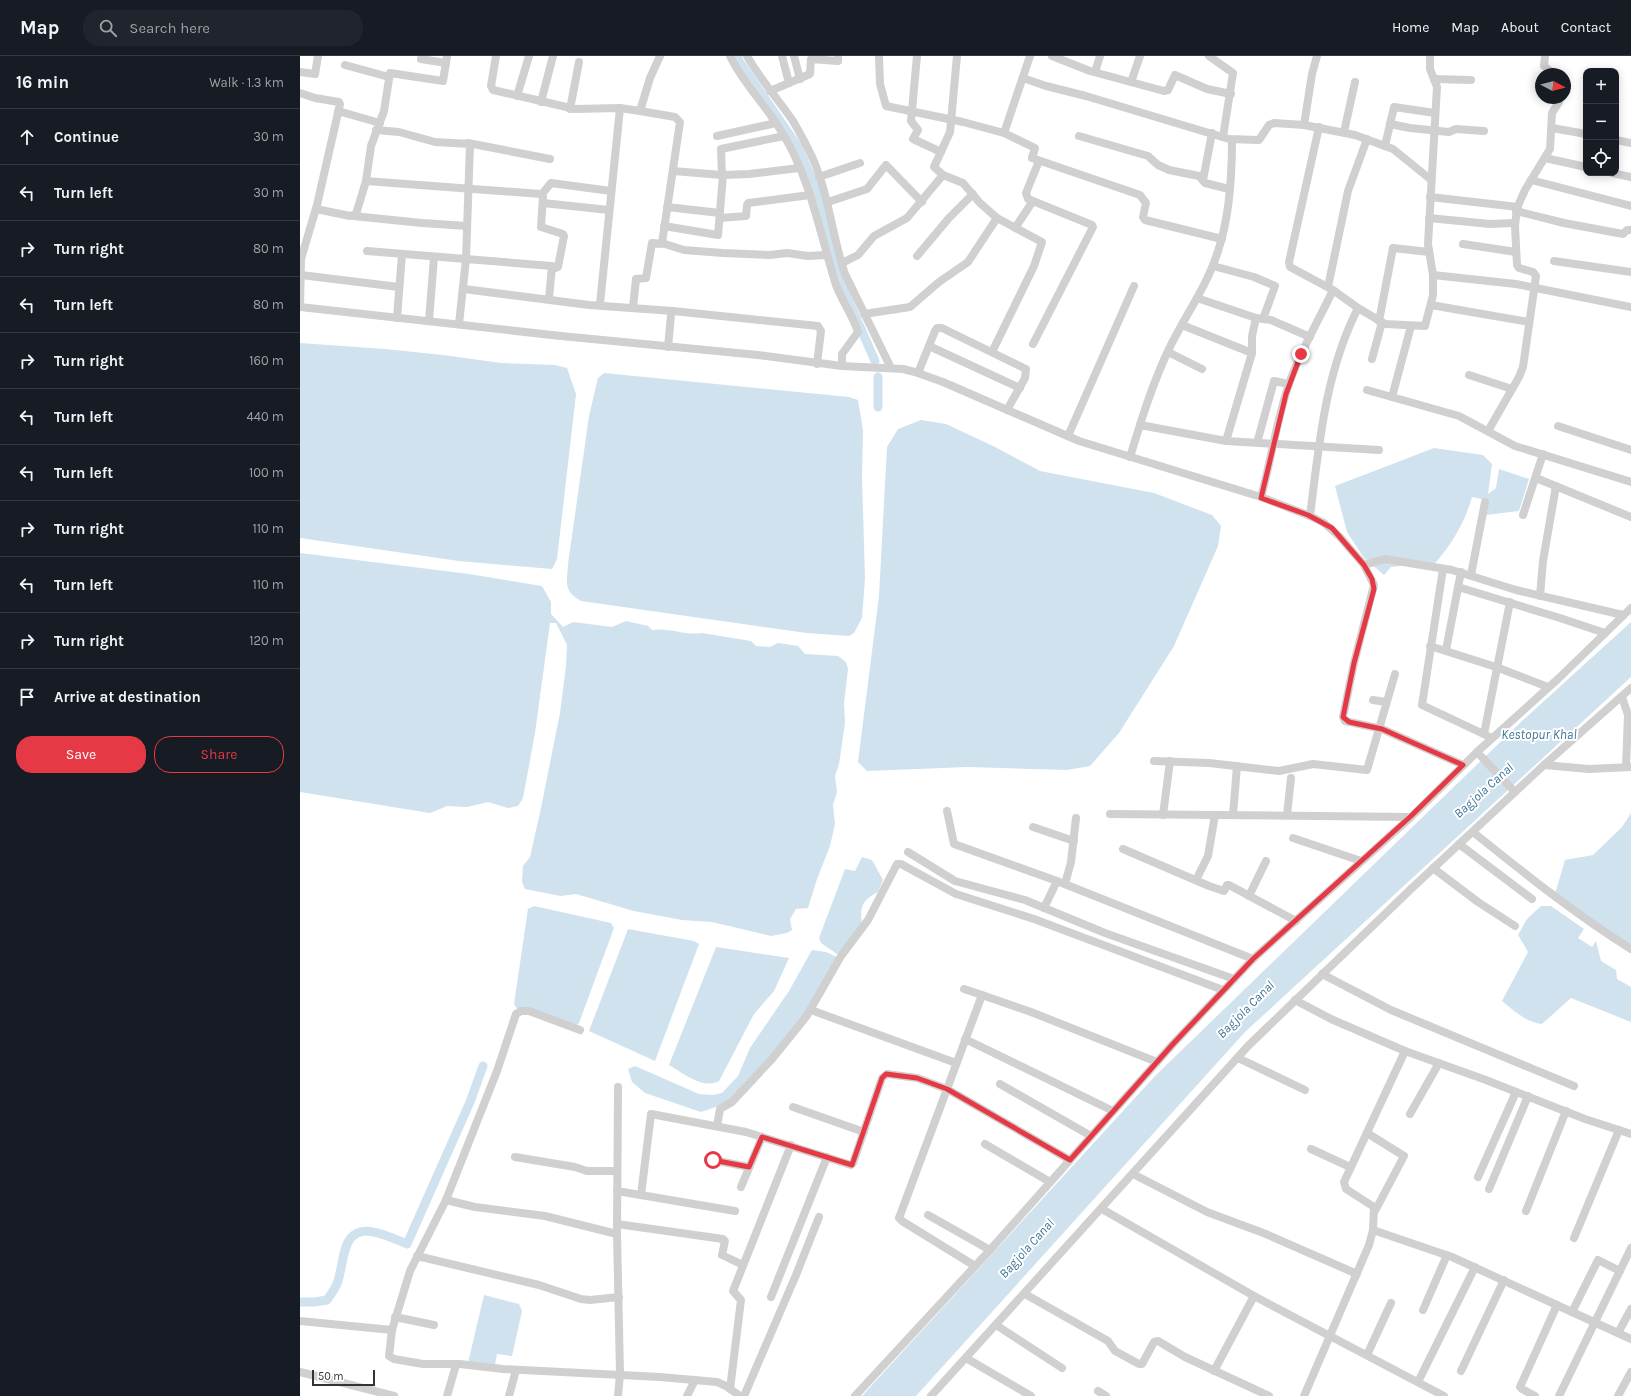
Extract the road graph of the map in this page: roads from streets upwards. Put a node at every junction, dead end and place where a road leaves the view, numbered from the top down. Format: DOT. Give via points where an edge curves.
graph roads {
  1 [pos="318,56"];
  2 [pos="422,56"];
  3 [pos="496,56"];
  4 [pos="529,56"];
  5 [pos="553,56"];
  6 [pos="660,56"];
  7 [pos="730,56"];
  8 [pos="747,56"];
  9 [pos="782,56"];
  10 [pos="794,56"];
  11 [pos="838,56"];
  12 [pos="879,56"];
  13 [pos="918,56"];
  14 [pos="957,56"];
  15 [pos="1030,56"];
  16 [pos="1052,56"];
  17 [pos="1100,56"];
  18 [pos="1140,56"];
  19 [pos="1209,56"];
  20 [pos="1317,56"];
  21 [pos="1430,56"];
  22 [pos="1545,56"];
  23 [pos="446,59"];
  24 [pos="579,62"];
  25 [pos="345,65"];
  26 [pos="1546,68"];
  27 [pos="300,72"];
  28 [pos="1096,72"];
  29 [pos="389,77"];
  30 [pos="1024,78"];
  31 [pos="800,79"];
  32 [pos="1434,79"];
  33 [pos="1471,80"];
  34 [pos="1131,82"];
  35 [pos="1356,82"];
  36 [pos="789,83"];
  37 [pos="770,92"];
  38 [pos="300,93"];
  39 [pos="1231,94"];
  40 [pos="517,96"];
  41 [pos="541,102"];
  42 [pos="1558,104"];
  43 [pos="620,108"];
  44 [pos="570,109"];
  45 [pos="338,111"];
  46 [pos="640,111"];
  47 [pos="912,111"];
  48 [pos="1435,113"];
  49 [pos="951,120"];
  50 [pos="776,123"];
  51 [pos="1390,124"];
  52 [pos="1304,125"];
  53 [pos="378,126"];
  54 [pos="1319,127"];
  55 [pos="1552,128"];
  56 [pos="1434,130"];
  57 [pos="1484,131"];
  58 [pos="1344,132"];
  59 [pos="1004,133"];
  60 [pos="1212,133"];
  61 [pos="1583,133"];
  62 [pos="717,136"];
  63 [pos="784,136"];
  64 [pos="1080,136"];
  65 [pos="1224,137"];
  66 [pos="1367,139"];
  67 [pos="1232,140"];
  68 [pos="1619,141"];
  69 [pos="468,143"];
  70 [pos="1631,143"];
  71 [pos="1385,146"];
  72 [pos="941,152"];
  73 [pos="1545,158"];
  74 [pos="550,159"];
  75 [pos="1039,161"];
  76 [pos="860,163"];
  77 [pos="1583,167"];
  78 [pos="799,168"];
  79 [pos="673,171"];
  80 [pos="1619,174"];
  81 [pos="722,175"];
  82 [pos="943,175"];
  83 [pos="819,177"];
  84 [pos="1631,177"];
  85 [pos="1430,179"];
  86 [pos="1203,180"];
  87 [pos="1531,180"];
  88 [pos="366,181"];
  89 [pos="469,189"];
  90 [pos="1229,189"];
  91 [pos="611,191"];
  92 [pos="542,194"];
  93 [pos="973,194"];
  94 [pos="810,195"];
  95 [pos="1430,197"];
  96 [pos="1033,201"];
  97 [pos="828,202"];
  98 [pos="922,202"];
  99 [pos="542,203"];
  100 [pos="1631,206"];
  101 [pos="666,207"];
  102 [pos="316,209"];
  103 [pos="1517,209"];
  104 [pos="609,210"];
  105 [pos="720,215"];
  106 [pos="353,216"];
  107 [pos="997,218"];
  108 [pos="1429,218"];
  109 [pos="1515,223"];
  110 [pos="467,226"];
  111 [pos="664,226"];
  112 [pos="1015,228"];
  113 [pos="1631,230"];
  114 [pos="1222,239"];
  115 [pos="303,240"];
  116 [pos="662,244"];
  117 [pos="1463,244"];
  118 [pos="367,251"];
  119 [pos="1429,252"];
  120 [pos="1516,252"];
  121 [pos="402,254"];
  122 [pos="826,255"];
  123 [pos="917,256"];
  124 [pos="434,257"];
  125 [pos="301,259"];
  126 [pos="466,259"];
  127 [pos="1554,261"];
  128 [pos="842,263"];
  129 [pos="1213,266"];
  130 [pos="553,269"];
  131 [pos="1631,272"];
  132 [pos="301,275"];
  133 [pos="1433,275"];
  134 [pos="1134,286"];
  135 [pos="399,287"];
  136 [pos="1534,288"];
  137 [pos="1330,289"];
  138 [pos="464,290"];
  139 [pos="1197,298"];
  140 [pos="549,299"];
  141 [pos="600,304"];
  142 [pos="1431,305"];
  143 [pos="300,307"];
  144 [pos="634,307"];
  145 [pos="1631,307"];
  146 [pos="1358,308"];
  147 [pos="864,314"];
  148 [pos="671,315"];
  149 [pos="397,318"];
  150 [pos="1260,319"];
  151 [pos="429,321"];
  152 [pos="1380,322"];
  153 [pos="1529,322"];
  154 [pos="459,324"];
  155 [pos="1182,325"];
  156 [pos="1411,326"];
  157 [pos="1310,337"];
  158 [pos="1033,344"];
  159 [pos="929,346"];
  160 [pos="668,347"];
  161 [pos="992,352"];
  162 [pos="1168,352"];
  163 [pos="1252,352"];
  164 [pos="1372,359"];
  165 [pos="817,364"];
  166 [pos="842,366"];
  167 [pos="891,368"];
  168 [pos="1202,369"];
  169 [pos="918,373"];
  170 [pos="1469,375"];
  171 [pos="1289,384"];
  172 [pos="1020,388"];
  173 [pos="1512,389"];
  174 [pos="1367,390"];
  175 [pos="1392,397"];
  176 [pos="1007,410"];
  177 [pos="1140,426"];
  178 [pos="1558,426"];
  179 [pos="1488,431"];
  180 [pos="1068,436"];
  181 [pos="1226,441"];
  182 [pos="1257,443"];
  183 [pos="1274,443"];
  184 [pos="1319,448"];
  185 [pos="1379,450"];
  186 [pos="1631,450"];
  187 [pos="1543,454"];
  188 [pos="1130,457"];
  189 [pos="1536,478"];
  190 [pos="1631,482"];
  191 [pos="1556,486"];
  192 [pos="1261,498"];
  193 [pos="1485,502"];
  194 [pos="1523,515"];
  195 [pos="1310,516"];
  196 [pos="1631,517"];
  197 [pos="1364,565"];
  198 [pos="1443,569"];
  199 [pos="1461,572"];
  200 [pos="1471,575"];
  201 [pos="1458,587"];
  202 [pos="1540,596"];
  203 [pos="1510,602"];
  204 [pos="1631,608"];
  205 [pos="1623,615"];
  206 [pos="1605,633"];
  207 [pos="1430,646"];
  208 [pos="1446,650"];
  209 [pos="1497,667"];
  210 [pos="1395,674"];
  211 [pos="1548,687"];
  212 [pos="1631,688"];
  213 [pos="1622,697"];
  214 [pos="1373,700"];
  215 [pos="1386,702"];
  216 [pos="1379,728"];
  217 [pos="1484,734"];
  218 [pos="1492,738"];
  219 [pos="1477,752"];
  220 [pos="1154,761"];
  221 [pos="1170,762"];
  222 [pos="1463,765"];
  223 [pos="1544,765"];
  224 [pos="1237,766"];
  225 [pos="1629,767"];
  226 [pos="1291,778"];
  227 [pos="1515,792"];
  228 [pos="947,811"];
  229 [pos="1110,814"];
  230 [pos="1163,815"];
  231 [pos="1215,815"];
  232 [pos="1233,815"];
  233 [pos="1287,816"];
  234 [pos="1411,816"];
  235 [pos="1076,818"];
  236 [pos="1033,827"];
  237 [pos="1473,832"];
  238 [pos="1293,838"];
  239 [pos="1074,841"];
  240 [pos="1459,844"];
  241 [pos="1123,849"];
  242 [pos="908,852"];
  243 [pos="1266,861"];
  244 [pos="1360,861"];
  245 [pos="1433,868"];
  246 [pos="1196,880"];
  247 [pos="1061,882"];
  248 [pos="1249,896"];
  249 [pos="1532,899"];
  250 [pos="1044,908"];
  251 [pos="1296,921"];
  252 [pos="1515,926"];
  253 [pos="1631,949"];
  254 [pos="1253,959"];
  255 [pos="1322,974"];
  256 [pos="1234,978"];
  257 [pos="964,989"];
  258 [pos="1223,990"];
  259 [pos="982,995"];
  260 [pos="1295,1000"];
  261 [pos="811,1010"];
  262 [pos="580,1030"];
  263 [pos="965,1040"];
  264 [pos="1406,1051"];
  265 [pos="1238,1058"];
  266 [pos="1157,1062"];
  267 [pos="956,1063"];
  268 [pos="1439,1063"];
  269 [pos="1000,1084"];
  270 [pos="1574,1086"];
  271 [pos="618,1087"];
  272 [pos="947,1089"];
  273 [pos="1305,1090"];
  274 [pos="1516,1092"];
  275 [pos="1528,1096"];
  276 [pos="793,1107"];
  277 [pos="1113,1111"];
  278 [pos="1566,1111"];
  279 [pos="1410,1114"];
  280 [pos="717,1126"];
  281 [pos="1619,1130"];
  282 [pos="864,1132"];
  283 [pos="1367,1133"];
  284 [pos="1631,1134"];
  285 [pos="1091,1136"];
  286 [pos="762,1137"];
  287 [pos="985,1144"];
  288 [pos="791,1145"];
  289 [pos="1311,1149"];
  290 [pos="515,1157"];
  291 [pos="827,1157"];
  292 [pos="713,1160"];
  293 [pos="1070,1160"];
  294 [pos="749,1167"];
  295 [pos="1350,1167"];
  296 [pos="617,1171"];
  297 [pos="1133,1174"];
  298 [pos="1478,1177"];
  299 [pos="1050,1182"];
  300 [pos="741,1187"];
  301 [pos="1489,1189"];
  302 [pos="617,1191"];
  303 [pos="641,1195"];
  304 [pos="446,1200"];
  305 [pos="1102,1209"];
  306 [pos="735,1211"];
  307 [pos="1375,1211"];
  308 [pos="1526,1211"];
  309 [pos="928,1215"];
  310 [pos="819,1217"];
  311 [pos="617,1224"];
  312 [pos="1373,1230"];
  313 [pos="617,1234"];
  314 [pos="1574,1238"];
  315 [pos="1631,1248"];
  316 [pos="990,1250"];
  317 [pos="1447,1255"];
  318 [pos="417,1256"];
  319 [pos="1629,1260"];
  320 [pos="743,1265"];
  321 [pos="976,1266"];
  322 [pos="1475,1267"];
  323 [pos="1620,1271"];
  324 [pos="1357,1274"];
  325 [pos="1504,1280"];
  326 [pos="1025,1294"];
  327 [pos="1254,1296"];
  328 [pos="619,1297"];
  329 [pos="771,1297"];
  330 [pos="1391,1303"];
  331 [pos="1556,1305"];
  332 [pos="1631,1309"];
  333 [pos="1423,1310"];
  334 [pos="1572,1312"];
  335 [pos="395,1317"];
  336 [pos="300,1321"];
  337 [pos="1595,1323"];
  338 [pos="434,1325"];
  339 [pos="996,1326"];
  340 [pos="392,1330"];
  341 [pos="1618,1333"];
  342 [pos="1330,1336"];
  343 [pos="1631,1339"];
  344 [pos="1367,1355"];
  345 [pos="966,1358"];
  346 [pos="456,1365"];
  347 [pos="1062,1368"];
  348 [pos="516,1370"];
  349 [pos="1214,1371"];
  350 [pos="1461,1371"];
  351 [pos="300,1372"];
  352 [pos="1631,1372"];
  353 [pos="620,1374"];
  354 [pos="695,1380"];
  355 [pos="1418,1382"];
  356 [pos="730,1389"];
  357 [pos="1098,1391"];
  358 [pos="1529,1395"];
  359 [pos="394,1396"];
  360 [pos="447,1396"];
  361 [pos="509,1396"];
  362 [pos="618,1396"];
  363 [pos="687,1396"];
  364 [pos="740,1396"];
  365 [pos="744,1396"];
  366 [pos="855,1396"];
  367 [pos="932,1396"];
  368 [pos="1031,1396"];
  369 [pos="1106,1396"];
  370 [pos="1269,1396"];
  371 [pos="1304,1396"];
  372 [pos="1444,1396"];
  373 [pos="1559,1396"];
  374 [pos="1618,1396"];
  1 -- 27 [label="street" via="315,74"];
  2 -- 23 [label="street" via="421,59"];
  3 -- 40 [label="street" via="492,89"];
  4 -- 40 [label="street"];
  5 -- 41 [label="street"];
  6 -- 46 [label="street"];
  7 -- 50 [label="street" via="738,73"];
  8 -- 37 [label="street"];
  9 -- 36 [label="street"];
  10 -- 31 [label="street"];
  11 -- 31 [label="street" via="838,61 811,59 811,73"];
  12 -- 47 [label="street" via="880,84 886,106"];
  13 -- 47 [label="street"];
  14 -- 49 [label="street"];
  15 -- 30 [label="street"];
  16 -- 28 [label="street"];
  17 -- 28 [label="street"];
  18 -- 34 [label="street"];
  19 -- 39 [label="street" via="1233,73"];
  20 -- 52 [label="street"];
  21 -- 32 [label="street" via="1430,69"];
  22 -- 26 [label="street" via="1544,66"];
  23 -- 29 [label="street" via="443,81 392,73"];
  24 -- 44 [label="street"];
  25 -- 29 [label="street"];
  28 -- 34 [label="street"];
  29 -- 53 [label="street" via="386,104"];
  30 -- 59 [label="street"];
  30 -- 60 [label="street"];
  31 -- 36 [label="street"];
  32 -- 33 [label="street"];
  32 -- 48 [label="street" via="1437,87"];
  34 -- 39 [label="street" via="1165,91 1168,90 1175,75 1207,89"];
  35 -- 58 [label="street"];
  36 -- 37 [label="street"];
  37 -- 83 [label="street" via="793,122"];
  38 -- 45 [label="street" via="339,102"];
  39 -- 65 [label="street"];
  40 -- 41 [label="street"];
  41 -- 44 [label="street"];
  42 -- 55 [label="street" via="1552,113"];
  43 -- 44 [label="street"];
  43 -- 46 [label="street"];
  43 -- 91 [label="street"];
  45 -- 53 [label="street"];
  45 -- 102 [label="street"];
  46 -- 79 [label="street" via="675,117 680,122"];
  47 -- 49 [label="street"];
  47 -- 72 [label="street" via="911,121 918,130 913,139"];
  48 -- 51 [label="street" via="1394,107"];
  48 -- 56 [label="street"];
  49 -- 59 [label="street"];
  49 -- 72 [label="street" via="949,136"];
  50 -- 62 [label="street"];
  50 -- 63 [label="street"];
  51 -- 56 [label="street"];
  51 -- 71 [label="street"];
  52 -- 54 [label="street"];
  52 -- 67 [label="street" via="1274,123 1269,125 1259,140"];
  53 -- 69 [label="street" via="435,142"];
  53 -- 88 [label="street" via="368,157"];
  54 -- 58 [label="street"];
  54 -- 137 [label="street" via="1289,265 1291,269"];
  55 -- 61 [label="street"];
  55 -- 73 [label="street" via="1550,149"];
  56 -- 57 [label="street"];
  56 -- 85 [label="street"];
  58 -- 66 [label="street"];
  59 -- 75 [label="street" via="1034,147 1031,158"];
  60 -- 65 [label="street"];
  60 -- 86 [label="street"];
  63 -- 78 [label="street"];
  63 -- 81 [label="street" via="721,149"];
  64 -- 86 [label="street" via="1148,156 1172,172 1199,176"];
  65 -- 67 [label="street"];
  66 -- 71 [label="street"];
  66 -- 137 [label="street" via="1348,191"];
  67 -- 90 [label="street"];
  68 -- 70 [label="street"];
  69 -- 74 [label="street"];
  69 -- 89 [label="street" via="471,146"];
  71 -- 85 [label="street" via="1398,152"];
  72 -- 82 [label="street" via="934,167"];
  73 -- 77 [label="street"];
  73 -- 87 [label="street"];
  75 -- 96 [label="street" via="1026,193 1028,199"];
  75 -- 114 [label="street" via="1138,193 1146,203 1143,216 1145,220"];
  76 -- 83 [label="street"];
  78 -- 81 [label="street"];
  78 -- 94 [label="street"];
  79 -- 81 [label="street"];
  79 -- 101 [label="street"];
  80 -- 84 [label="street"];
  81 -- 105 [label="street"];
  82 -- 93 [label="street" via="963,183"];
  82 -- 98 [label="street"];
  83 -- 97 [label="street"];
  85 -- 95 [label="street"];
  86 -- 90 [label="street" via="1212,186"];
  87 -- 100 [label="street"];
  87 -- 103 [label="street"];
  88 -- 89 [label="street"];
  88 -- 106 [label="street" via="356,214"];
  89 -- 92 [label="street"];
  89 -- 110 [label="street"];
  90 -- 114 [label="street"];
  91 -- 92 [label="street" via="551,183"];
  91 -- 104 [label="street"];
  92 -- 99 [label="street"];
  93 -- 107 [label="street"];
  93 -- 123 [label="street"];
  94 -- 105 [label="street" via="748,203 746,216"];
  94 -- 122 [label="street"];
  95 -- 103 [label="street"];
  95 -- 108 [label="street"];
  96 -- 112 [label="street"];
  96 -- 158 [label="street" via="1093,227"];
  97 -- 98 [label="street" via="867,189 886,165"];
  97 -- 128 [label="street"];
  98 -- 128 [label="street" via="907,218 874,236 858,256"];
  99 -- 104 [label="street"];
  99 -- 130 [label="street" via="541,227 564,236 558,267"];
  101 -- 105 [label="street"];
  101 -- 111 [label="street"];
  102 -- 106 [label="street"];
  102 -- 115 [label="street"];
  103 -- 109 [label="street"];
  103 -- 113 [label="street" via="1607,232 1623,234"];
  104 -- 141 [label="street"];
  105 -- 111 [label="street" via="719,233 716,235"];
  106 -- 110 [label="street"];
  107 -- 112 [label="street"];
  107 -- 147 [label="street" via="968,262 910,307"];
  108 -- 109 [label="street" via="1490,224"];
  108 -- 119 [label="street"];
  109 -- 120 [label="street"];
  110 -- 126 [label="street"];
  111 -- 116 [label="street"];
  112 -- 161 [label="street" via="1041,241 1042,244"];
  114 -- 129 [label="street"];
  115 -- 125 [label="street"];
  116 -- 122 [label="street" via="684,250 723,253"];
  116 -- 144 [label="street" via="651,244 646,278 636,279"];
  117 -- 120 [label="street"];
  118 -- 121 [label="street"];
  119 -- 133 [label="street"];
  119 -- 152 [label="street" via="1393,248"];
  120 -- 136 [label="street" via="1519,268 1535,274"];
  121 -- 124 [label="street"];
  121 -- 135 [label="street"];
  122 -- 166 [label="street" via="839,294 858,332 842,354"];
  124 -- 126 [label="street"];
  124 -- 151 [label="street"];
  125 -- 132 [label="street"];
  126 -- 130 [label="street" via="550,266"];
  126 -- 138 [label="street"];
  127 -- 131 [label="street"];
  128 -- 147 [label="street"];
  129 -- 139 [label="street"];
  129 -- 150 [label="street" via="1254,277 1275,286"];
  130 -- 140 [label="street"];
  132 -- 135 [label="street"];
  132 -- 143 [label="street"];
  133 -- 136 [label="street"];
  133 -- 142 [label="street"];
  134 -- 180 [label="street"];
  135 -- 149 [label="street"];
  136 -- 145 [label="street"];
  136 -- 153 [label="street"];
  137 -- 146 [label="street"];
  137 -- 157 [label="street"];
  138 -- 140 [label="street"];
  138 -- 154 [label="street"];
  139 -- 150 [label="street"];
  139 -- 155 [label="street"];
  140 -- 141 [label="street" via="589,305"];
  141 -- 144 [label="street"];
  142 -- 153 [label="street"];
  142 -- 156 [label="street" via="1425,326"];
  143 -- 149 [label="street"];
  144 -- 165 [label="street" via="818,326 822,331"];
  146 -- 152 [label="street"];
  146 -- 184 [label="street" via="1346,332 1331,378"];
  147 -- 167 [label="street"];
  148 -- 160 [label="street"];
  149 -- 151 [label="street"];
  150 -- 157 [label="street" via="1271,320"];
  150 -- 163 [label="street" via="1252,336"];
  151 -- 154 [label="street"];
  152 -- 156 [label="street" via="1391,326"];
  152 -- 164 [label="street"];
  153 -- 173 [label="street" via="1523,367"];
  154 -- 160 [label="street"];
  155 -- 162 [label="street"];
  155 -- 163 [label="street"];
  156 -- 175 [label="street"];
  157 -- 171 [label="street"];
  159 -- 161 [label="street" via="935,331 940,328"];
  159 -- 169 [label="street"];
  159 -- 172 [label="street"];
  160 -- 165 [label="street" via="758,355"];
  161 -- 172 [label="street" via="1026,368"];
  162 -- 168 [label="street"];
  162 -- 177 [label="street"];
  163 -- 181 [label="street"];
  165 -- 166 [label="street"];
  166 -- 167 [label="street"];
  167 -- 169 [label="street"];
  169 -- 176 [label="street"];
  170 -- 173 [label="street"];
  171 -- 182 [label="street" via="1274,380"];
  171 -- 183 [label="street"];
  172 -- 176 [label="street"];
  173 -- 179 [label="street"];
  174 -- 175 [label="street"];
  175 -- 179 [label="street" via="1459,416"];
  176 -- 180 [label="street"];
  177 -- 181 [label="street"];
  177 -- 188 [label="street"];
  178 -- 186 [label="street"];
  179 -- 187 [label="street" via="1511,444"];
  180 -- 188 [label="street"];
  181 -- 182 [label="street"];
  182 -- 183 [label="street"];
  183 -- 184 [label="street"];
  183 -- 192 [label="street"];
  184 -- 185 [label="street"];
  184 -- 195 [label="street"];
  187 -- 189 [label="street"];
  187 -- 190 [label="street"];
  188 -- 192 [label="street"];
  189 -- 191 [label="street"];
  189 -- 194 [label="street"];
  191 -- 196 [label="street"];
  191 -- 202 [label="street" via="1543,560"];
  192 -- 195 [label="street"];
  193 -- 200 [label="street"];
  195 -- 197 [label="street" via="1332,528"];
  197 -- 198 [label="street" via="1385,560"];
  197 -- 216 [label="street" via="1374,589 1354,663 1343,717 1349,722"];
  198 -- 199 [label="street"];
  198 -- 207 [label="street"];
  199 -- 200 [label="street"];
  199 -- 201 [label="street"];
  200 -- 202 [label="street"];
  201 -- 203 [label="street"];
  201 -- 208 [label="street"];
  202 -- 205 [label="street"];
  203 -- 206 [label="street"];
  203 -- 209 [label="street"];
  204 -- 205 [label="street"];
  205 -- 206 [label="street"];
  206 -- 211 [label="street"];
  207 -- 208 [label="street"];
  207 -- 217 [label="street" via="1422,706"];
  208 -- 209 [label="street"];
  209 -- 211 [label="street"];
  209 -- 217 [label="street"];
  210 -- 215 [label="street"];
  211 -- 218 [label="street"];
  212 -- 213 [label="street"];
  213 -- 223 [label="street"];
  213 -- 225 [label="street" via="1628,715"];
  214 -- 215 [label="street"];
  215 -- 216 [label="street"];
  216 -- 222 [label="street"];
  216 -- 224 [label="street" via="1367,770 1313,764 1279,771"];
  217 -- 218 [label="street"];
  218 -- 219 [label="street"];
  219 -- 222 [label="street"];
  219 -- 227 [label="street"];
  220 -- 221 [label="street"];
  221 -- 224 [label="street"];
  221 -- 230 [label="street"];
  222 -- 234 [label="street"];
  223 -- 225 [label="street" via="1589,769"];
  223 -- 227 [label="street"];
  224 -- 232 [label="street"];
  226 -- 233 [label="street"];
  227 -- 237 [label="street"];
  228 -- 247 [label="street" via="954,844"];
  229 -- 230 [label="street"];
  230 -- 231 [label="street"];
  231 -- 232 [label="street"];
  231 -- 246 [label="street" via="1208,856"];
  232 -- 233 [label="street"];
  233 -- 234 [label="street"];
  234 -- 244 [label="street"];
  235 -- 239 [label="street"];
  236 -- 239 [label="street"];
  237 -- 240 [label="street"];
  237 -- 253 [label="street" via="1574,911"];
  238 -- 244 [label="street"];
  239 -- 247 [label="street" via="1071,862"];
  240 -- 245 [label="street"];
  240 -- 249 [label="street"];
  241 -- 246 [label="street"];
  242 -- 250 [label="street" via="955,881 1013,896"];
  243 -- 248 [label="street"];
  244 -- 251 [label="street"];
  245 -- 252 [label="street"];
  245 -- 255 [label="street"];
  246 -- 248 [label="street" via="1223,891 1228,885"];
  247 -- 250 [label="street"];
  247 -- 254 [label="street"];
  248 -- 251 [label="street"];
  250 -- 256 [label="street" via="1105,933"];
  251 -- 254 [label="street"];
  254 -- 256 [label="street"];
  255 -- 260 [label="street"];
  255 -- 270 [label="street" via="1391,1010"];
  256 -- 258 [label="street"];
  257 -- 259 [label="street"];
  258 -- 261 [label="street" via="1034,919 956,894 899,864 895,866 868,920 841,956"];
  258 -- 266 [label="street"];
  259 -- 263 [label="street"];
  259 -- 266 [label="street" via="1025,1009"];
  260 -- 264 [label="street"];
  260 -- 265 [label="street"];
  261 -- 267 [label="street"];
  261 -- 280 [label="street" via="772,1059 732,1102 720,1109"];
  262 -- 304 [label="street" via="529,1011 516,1014 497,1071"];
  263 -- 267 [label="street"];
  263 -- 277 [label="street"];
  264 -- 268 [label="street"];
  264 -- 283 [label="street"];
  265 -- 273 [label="street"];
  265 -- 297 [label="street"];
  266 -- 277 [label="street"];
  267 -- 272 [label="street"];
  268 -- 274 [label="street"];
  268 -- 279 [label="street"];
  269 -- 285 [label="street"];
  271 -- 296 [label="street"];
  272 -- 282 [label="street" via="917,1078 884,1075"];
  272 -- 293 [label="street"];
  272 -- 321 [label="street" via="899,1218"];
  274 -- 275 [label="street"];
  274 -- 298 [label="street"];
  275 -- 278 [label="street"];
  275 -- 301 [label="street"];
  276 -- 282 [label="street"];
  277 -- 285 [label="street"];
  278 -- 281 [label="street"];
  278 -- 308 [label="street"];
  280 -- 286 [label="street"];
  280 -- 303 [label="street" via="651,1114"];
  281 -- 284 [label="street"];
  281 -- 314 [label="street"];
  282 -- 291 [label="street" via="852,1165"];
  283 -- 295 [label="street"];
  283 -- 307 [label="street" via="1404,1156"];
  285 -- 293 [label="street"];
  286 -- 288 [label="street"];
  286 -- 294 [label="street"];
  287 -- 299 [label="street"];
  288 -- 291 [label="street"];
  288 -- 320 [label="street"];
  289 -- 295 [label="street"];
  290 -- 296 [label="street" via="587,1171"];
  291 -- 329 [label="street"];
  292 -- 294 [label="street"];
  293 -- 299 [label="street"];
  294 -- 300 [label="street"];
  295 -- 307 [label="street" via="1344,1185 1346,1189 1373,1204"];
  296 -- 302 [label="street"];
  297 -- 305 [label="street"];
  297 -- 324 [label="street" via="1207,1212 1266,1234"];
  299 -- 316 [label="street"];
  302 -- 303 [label="street"];
  302 -- 311 [label="street"];
  303 -- 306 [label="street"];
  304 -- 313 [label="street" via="475,1207 545,1216"];
  304 -- 318 [label="street"];
  305 -- 326 [label="street"];
  305 -- 327 [label="street"];
  307 -- 312 [label="street"];
  309 -- 316 [label="street"];
  310 -- 365 [label="street"];
  311 -- 313 [label="street"];
  311 -- 320 [label="street" via="723,1239 725,1241 722,1255"];
  312 -- 317 [label="street"];
  312 -- 324 [label="street"];
  313 -- 328 [label="street"];
  315 -- 319 [label="street"];
  316 -- 321 [label="street"];
  317 -- 322 [label="street"];
  317 -- 333 [label="street"];
  318 -- 328 [label="street" via="498,1274 581,1299"];
  318 -- 335 [label="street"];
  319 -- 323 [label="street"];
  320 -- 356 [label="street" via="733,1292 741,1300"];
  321 -- 366 [label="street"];
  322 -- 325 [label="street"];
  322 -- 355 [label="street"];
  323 -- 334 [label="street" via="1600,1261 1596,1262"];
  323 -- 337 [label="street"];
  324 -- 342 [label="street"];
  325 -- 331 [label="street"];
  325 -- 350 [label="street"];
  326 -- 339 [label="street"];
  326 -- 349 [label="street" via="1108,1340 1115,1351 1139,1364 1142,1364 1154,1342 1158,1341"];
  327 -- 342 [label="street"];
  327 -- 349 [label="street"];
  328 -- 353 [label="street"];
  330 -- 344 [label="street"];
  331 -- 334 [label="street"];
  331 -- 358 [label="street" via="1520,1387"];
  332 -- 341 [label="street"];
  334 -- 337 [label="street"];
  335 -- 338 [label="street"];
  335 -- 340 [label="street"];
  336 -- 340 [label="street"];
  337 -- 341 [label="street"];
  337 -- 373 [label="street"];
  339 -- 345 [label="street"];
  339 -- 347 [label="street"];
  340 -- 346 [label="street" via="388,1353 391,1358 423,1364"];
  341 -- 343 [label="street"];
  342 -- 344 [label="street"];
  342 -- 371 [label="street"];
  344 -- 355 [label="street"];
  345 -- 367 [label="street"];
  345 -- 368 [label="street"];
  346 -- 348 [label="street"];
  346 -- 360 [label="street"];
  348 -- 353 [label="street"];
  348 -- 361 [label="street"];
  349 -- 370 [label="street"];
  351 -- 359 [label="street"];
  352 -- 374 [label="street"];
  353 -- 354 [label="street"];
  353 -- 362 [label="street"];
  354 -- 356 [label="street" via="721,1384"];
  354 -- 363 [label="street"];
  355 -- 372 [label="street"];
  356 -- 364 [label="street"];
  357 -- 369 [label="street"];
}
